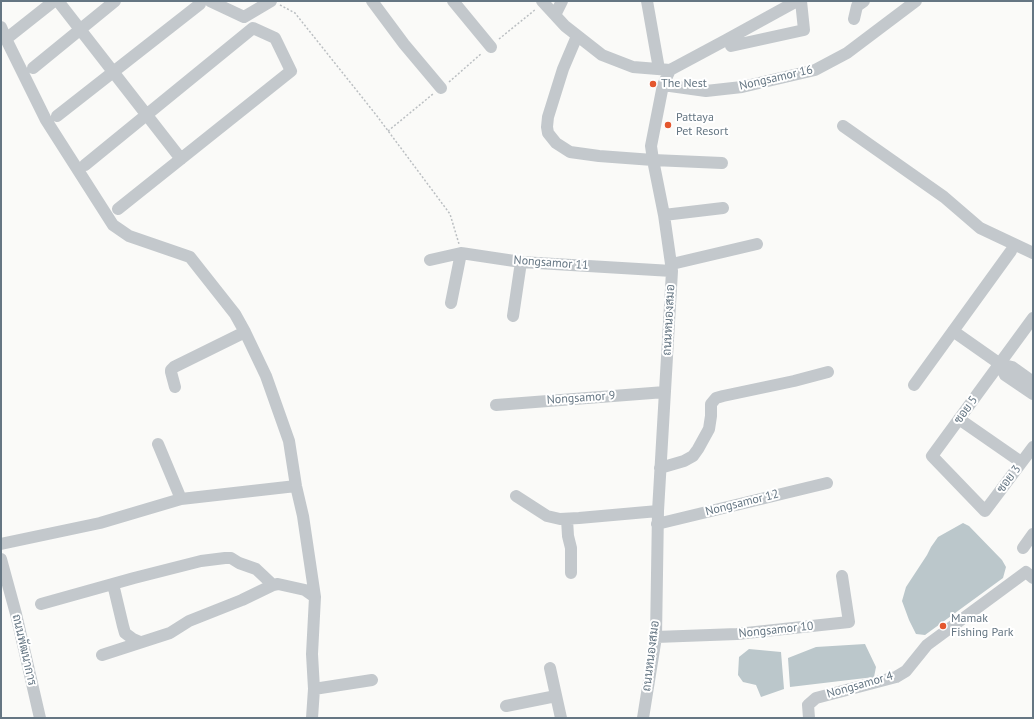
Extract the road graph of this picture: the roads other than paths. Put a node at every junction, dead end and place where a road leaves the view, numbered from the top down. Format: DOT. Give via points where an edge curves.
graph roads {
  1 [pos="54,1"];
  2 [pos="58,1"];
  3 [pos="115,1"];
  4 [pos="271,1"];
  5 [pos="372,1"];
  6 [pos="453,1"];
  7 [pos="647,1"];
  8 [pos="797,1"];
  9 [pos="801,1"];
  10 [pos="864,1"];
  11 [pos="916,1"];
  12 [pos="205,2"];
  13 [pos="543,2"];
  14 [pos="559,5"];
  15 [pos="785,5"];
  16 [pos="854,19"];
  17 [pos="1,27"];
  18 [pos="80,30"];
  19 [pos="577,36"];
  20 [pos="6,39"];
  21 [pos="731,46"];
  22 [pos="491,47"];
  23 [pos="33,68"];
  24 [pos="665,69"];
  25 [pos="113,72"];
  26 [pos="663,84"];
  27 [pos="441,88"];
  28 [pos="147,115"];
  29 [pos="58,116"];
  30 [pos="843,126"];
  31 [pos="181,159"];
  32 [pos="653,160"];
  33 [pos="722,163"];
  34 [pos="85,165"];
  35 [pos="723,208"];
  36 [pos="118,209"];
  37 [pos="664,215"];
  38 [pos="756,244"];
  39 [pos="1011,251"];
  40 [pos="461,253"];
  41 [pos="1033,253"];
  42 [pos="430,260"];
  43 [pos="521,262"];
  44 [pos="672,267"];
  45 [pos="451,303"];
  46 [pos="513,316"];
  47 [pos="1033,318"];
  48 [pos="953,331"];
  49 [pos="245,332"];
  50 [pos="1000,364"];
  51 [pos="828,372"];
  52 [pos="1033,382"];
  53 [pos="914,386"];
  54 [pos="175,387"];
  55 [pos="665,392"];
  56 [pos="1033,394"];
  57 [pos="496,404"];
  58 [pos="959,419"];
  59 [pos="158,444"];
  60 [pos="1033,447"];
  61 [pos="1021,462"];
  62 [pos="660,468"];
  63 [pos="827,482"];
  64 [pos="296,486"];
  65 [pos="516,496"];
  66 [pos="182,499"];
  67 [pos="985,511"];
  68 [pos="657,517"];
  69 [pos="567,519"];
  70 [pos="1033,534"];
  71 [pos="1,544"];
  72 [pos="1023,548"];
  73 [pos="1,560"];
  74 [pos="571,573"];
  75 [pos="842,576"];
  76 [pos="1033,578"];
  77 [pos="113,584"];
  78 [pos="273,585"];
  79 [pos="5,589"];
  80 [pos="315,597"];
  81 [pos="41,604"];
  82 [pos="656,637"];
  83 [pos="140,642"];
  84 [pos="102,655"];
  85 [pos="550,668"];
  86 [pos="372,680"];
  87 [pos="314,689"];
  88 [pos="556,696"];
  89 [pos="506,706"];
  90 [pos="40,718"];
  91 [pos="312,718"];
  92 [pos="561,718"];
  93 [pos="643,718"];
  94 [pos="809,718"];
  1 -- 20 [label="street"];
  2 -- 18 [label="street"];
  3 -- 18 [label="street"];
  4 -- 12 [label="street" via="244,18"];
  5 -- 27 [label="street"];
  6 -- 22 [label="street"];
  7 -- 24 [label="street"];
  8 -- 15 [label="street"];
  9 -- 21 [label="street" via="804,30"];
  10 -- 16 [label="street" via="858,6"];
  11 -- 26 [label="street, Nongsamor 16" via="847,53 815,70 742,87 706,91"];
  12 -- 25 [label="street"];
  13 -- 14 [label="street"];
  14 -- 19 [label="street" via="565,26"];
  15 -- 24 [label="street" via="726,40"];
  17 -- 20 [label="street"];
  18 -- 23 [label="street"];
  18 -- 25 [label="street"];
  19 -- 24 [label="street" via="602,55 633,67"];
  19 -- 32 [label="street" via="563,69 548,117 548,133 556,143 570,152"];
  20 -- 49 [label="street" via="46,120 113,225 129,236 190,257 235,314"];
  24 -- 26 [label="street, ถนนหนองสมอ"];
  25 -- 28 [label="street"];
  25 -- 29 [label="street"];
  26 -- 32 [label="street, ถนนหนองสมอ" via="651,146"];
  28 -- 31 [label="street"];
  28 -- 31 [label="street" via="253,28 274,38 291,71"];
  28 -- 34 [label="street"];
  30 -- 41 [label="street" via="944,197 980,228"];
  31 -- 36 [label="street"];
  32 -- 33 [label="street"];
  32 -- 37 [label="street, ถนนหนองสมอ"];
  35 -- 37 [label="street"];
  37 -- 44 [label="street, ถนนหนองสมอ"];
  38 -- 44 [label="street, Nongsamor 11"];
  39 -- 48 [label="street"];
  40 -- 42 [label="street, Nongsamor 11"];
  40 -- 43 [label="street, Nongsamor 11"];
  40 -- 45 [label="street"];
  43 -- 44 [label="street, Nongsamor 11"];
  43 -- 46 [label="street"];
  44 -- 55 [label="street, ถนนหนองสมอ"];
  47 -- 50 [label="street, ซอย 5"];
  48 -- 50 [label="street"];
  48 -- 53 [label="street"];
  49 -- 54 [label="street" via="174,367 171,372"];
  49 -- 64 [label="street" via="266,376 289,441"];
  50 -- 52 [label="street" via="1012,367"];
  50 -- 56 [label="street" via="1005,375"];
  50 -- 58 [label="street, ซอย 5"];
  51 -- 62 [label="street" via="716,398 712,404 709,429 693,456"];
  55 -- 57 [label="street, Nongsamor 9"];
  55 -- 62 [label="street, ถนนหนองสมอ"];
  58 -- 61 [label="street"];
  58 -- 67 [label="street, ซอย 5" via="932,456"];
  59 -- 66 [label="street"];
  60 -- 61 [label="street, ซอย 3"];
  61 -- 67 [label="street, ซอย 3"];
  62 -- 68 [label="street, ถนนหนองสมอ"];
  63 -- 68 [label="street, Nongsamor 12"];
  64 -- 66 [label="street"];
  64 -- 80 [label="street"];
  65 -- 69 [label="street, Nongsamor 12" via="547,516"];
  66 -- 71 [label="street" via="100,523"];
  68 -- 69 [label="street, Nongsamor 12"];
  68 -- 82 [label="street, ถนนหนองสมอ"];
  69 -- 74 [label="street"];
  70 -- 72 [label="street"];
  73 -- 79 [label="street, ถนนพัฒนาการ"];
  75 -- 82 [label="street, Nongsamor 10" via="849,622 737,634"];
  76 -- 94 [label="street, Nongsamor 4" via="1026,572 1020,576 927,645 906,671 896,677 816,698 808,705"];
  77 -- 78 [label="street" via="200,561 231,558 256,569"];
  77 -- 81 [label="street"];
  77 -- 83 [label="street" via="125,633"];
  78 -- 80 [label="street" via="305,590"];
  78 -- 83 [label="street" via="189,621 170,633"];
  79 -- 90 [label="street, ถนนพัฒนาการ" via="16,614"];
  80 -- 87 [label="street" via="312,654"];
  82 -- 93 [label="street, ถนนหนองสมอ"];
  83 -- 84 [label="street"];
  85 -- 88 [label="street"];
  86 -- 87 [label="street"];
  87 -- 91 [label="street"];
  88 -- 89 [label="street"];
  88 -- 92 [label="street"];
}
